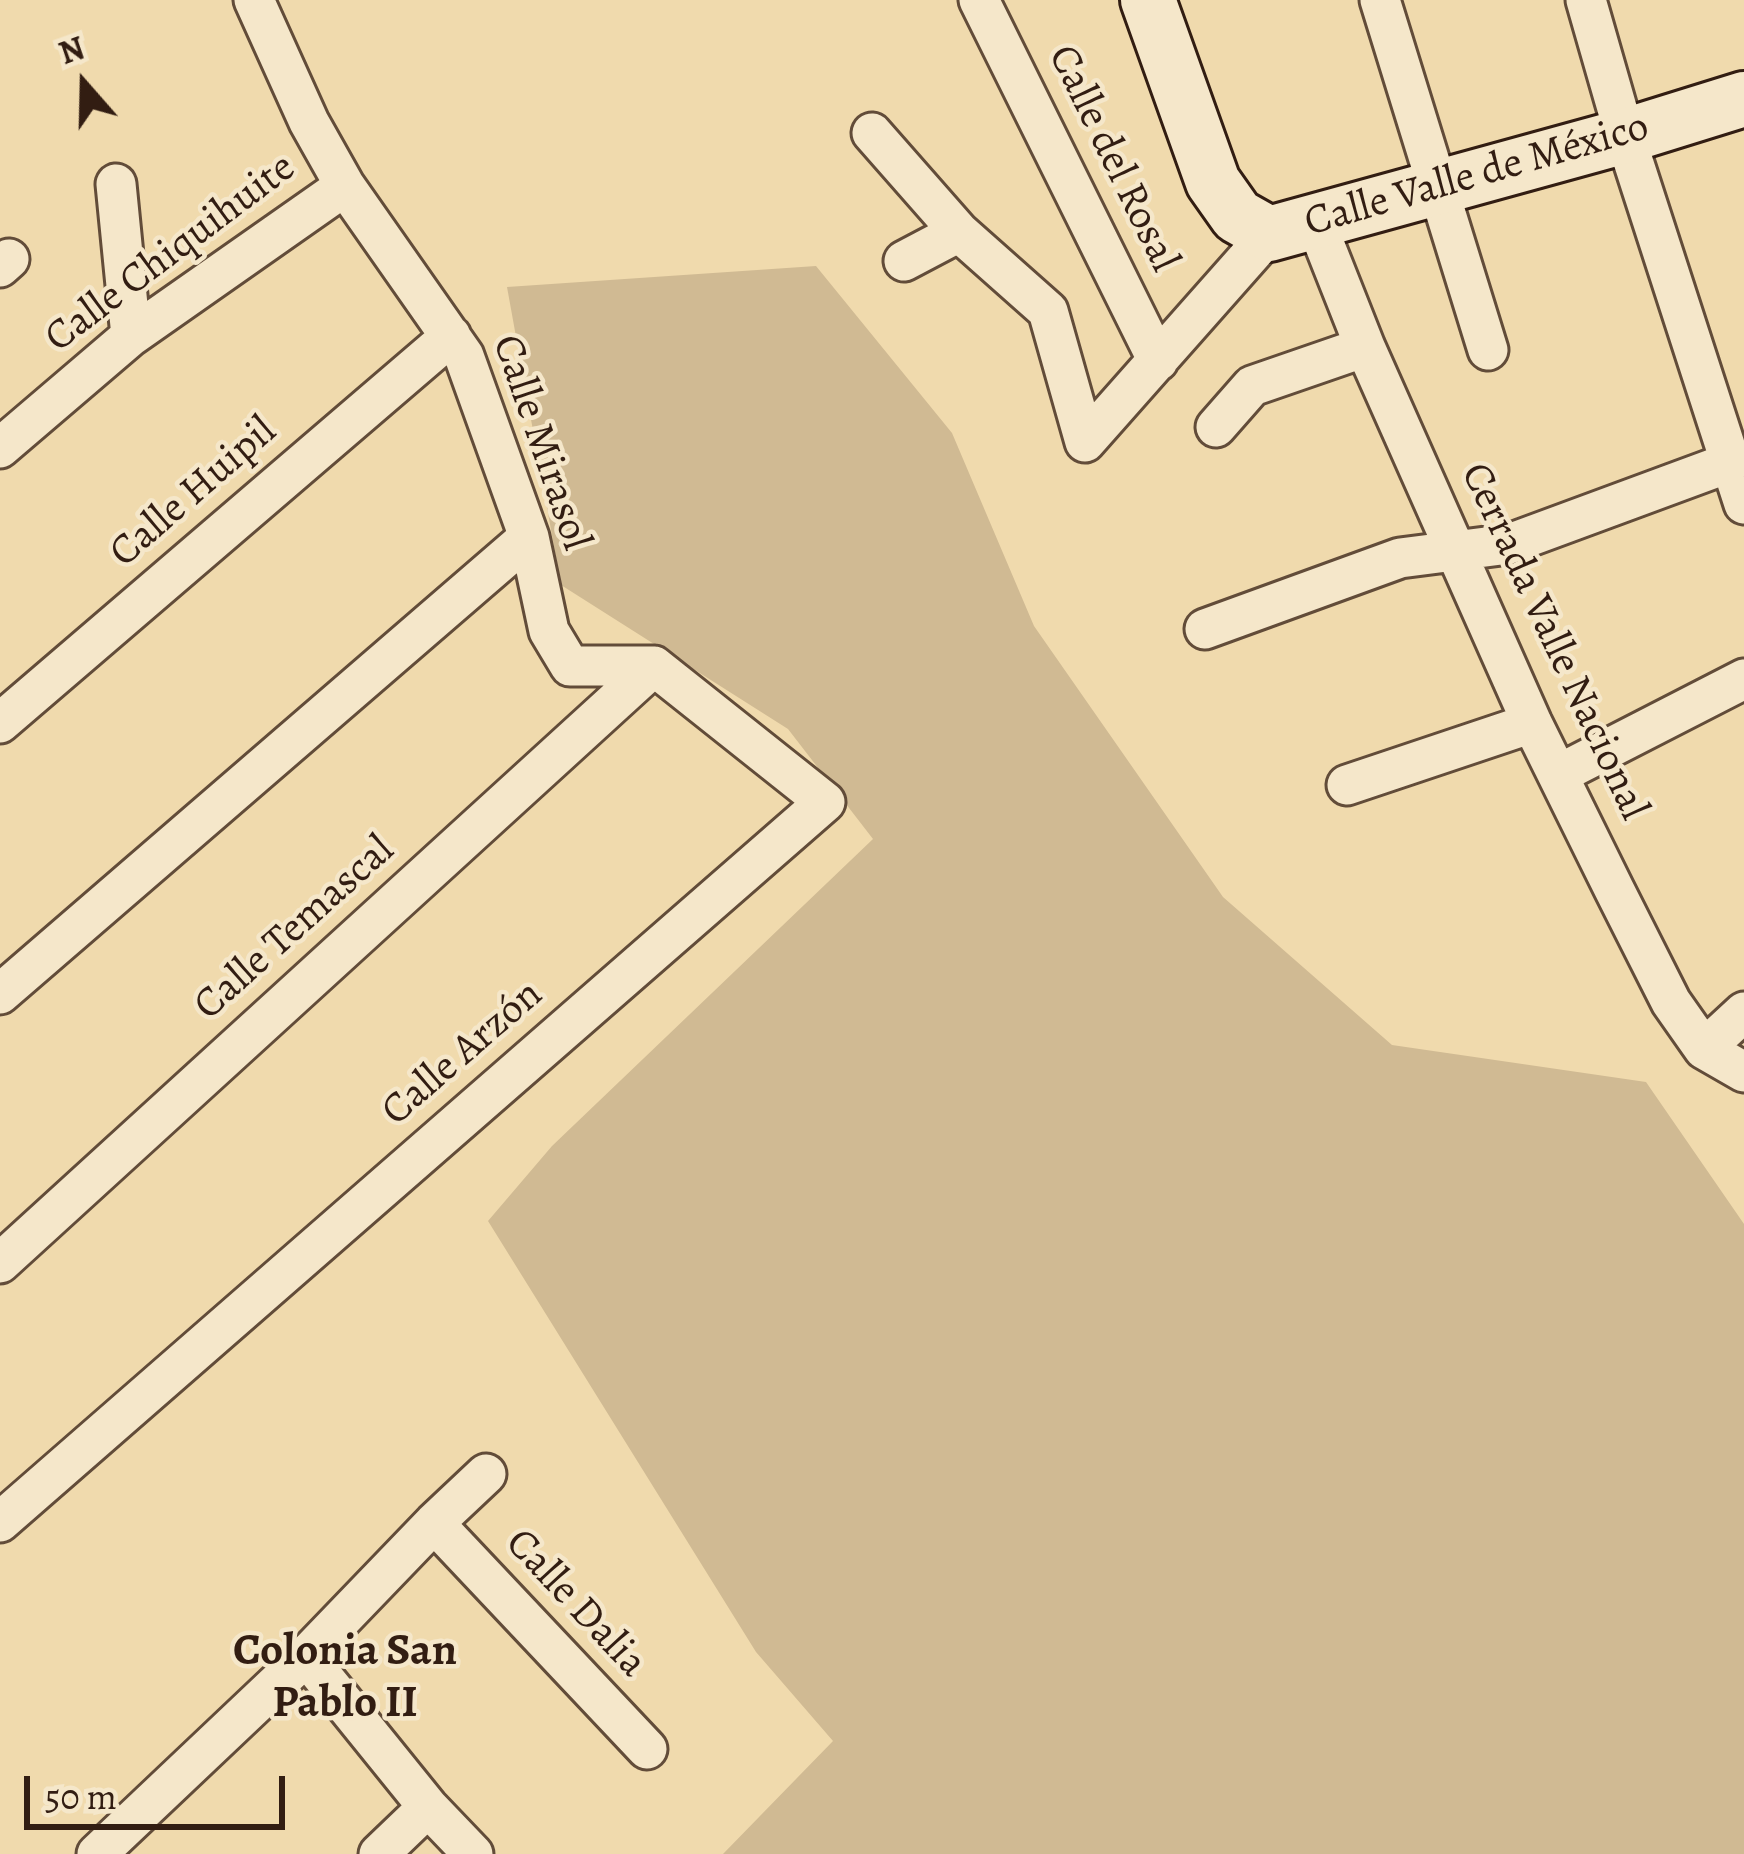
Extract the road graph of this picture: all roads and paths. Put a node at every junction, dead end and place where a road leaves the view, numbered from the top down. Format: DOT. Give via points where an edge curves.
graph roads {
  1 [pos="254,0"];
  2 [pos="980,0"];
  3 [pos="1148,0"];
  4 [pos="1380,0"];
  5 [pos="1586,0"];
  6 [pos="1744,99"];
  7 [pos="872,133"];
  8 [pos="1624,136"];
  9 [pos="116,184"];
  10 [pos="345,186"];
  11 [pos="1440,188"];
  12 [pos="1293,228"];
  13 [pos="959,232"];
  14 [pos="904,261"];
  15 [pos="451,336"];
  16 [pos="131,337"];
  17 [pos="1365,347"];
  18 [pos="1488,350"];
  19 [pos="1158,361"];
  20 [pos="1216,427"];
  21 [pos="0,448"];
  22 [pos="1731,462"];
  23 [pos="1744,504"];
  24 [pos="529,537"];
  25 [pos="1457,550"];
  26 [pos="1205,629"];
  27 [pos="654,666"];
  28 [pos="1744,679"];
  29 [pos="0,723"];
  30 [pos="1532,723"];
  31 [pos="1559,774"];
  32 [pos="1347,785"];
  33 [pos="0,994"];
  34 [pos="1744,1012"];
  35 [pos="1704,1049"];
  36 [pos="1744,1072"];
  37 [pos="0,1263"];
  38 [pos="486,1474"];
  39 [pos="0,1522"];
  40 [pos="434,1523"];
  41 [pos="306,1656"];
  42 [pos="647,1750"];
  43 [pos="428,1807"];
  44 [pos="97,1854"];
  45 [pos="379,1854"];
  46 [pos="473,1854"];
  1 -- 10 [label="street, Calle Mirasol"];
  2 -- 19 [label="street, Calle del Rosal"];
  3 -- 12 [label="street" via="1213,182 1237,216"];
  4 -- 11 [label="street"];
  5 -- 8 [label="street"];
  6 -- 8 [label="street, Calle Valle de México"];
  7 -- 13 [label="street"];
  8 -- 11 [label="street, Calle Valle de México"];
  8 -- 22 [label="street"];
  9 -- 16 [label="street"];
  10 -- 15 [label="street, Calle Mirasol"];
  10 -- 16 [label="street, Calle Chiquihuite"];
  11 -- 12 [label="street, Calle Valle de México"];
  11 -- 18 [label="street"];
  12 -- 17 [label="street, Cerrada Valle Nacional"];
  12 -- 19 [label="street, Calle Valle de México"];
  13 -- 14 [label="street"];
  13 -- 19 [label="street, Calle Valle de México" via="1048,311 1085,442"];
  15 -- 24 [label="street, Calle Mirasol"];
  15 -- 29 [label="street, Calle Huipil"];
  16 -- 21 [label="street, Calle Chiquihuite"];
  17 -- 20 [label="street" via="1252,386"];
  17 -- 25 [label="street, Cerrada Valle Nacional"];
  22 -- 23 [label="street"];
  22 -- 25 [label="street" via="1509,544"];
  24 -- 27 [label="street, Calle Mirasol" via="549,631 570,666"];
  24 -- 33 [label="street"];
  25 -- 26 [label="street" via="1400,558"];
  25 -- 30 [label="street, Cerrada Valle Nacional"];
  27 -- 37 [label="street, Calle Temascal"];
  27 -- 39 [label="street, Calle Arzón" via="825,802"];
  28 -- 31 [label="street"];
  30 -- 31 [label="street, Cerrada Valle Nacional"];
  30 -- 32 [label="street"];
  31 -- 35 [label="street, Cerrada Valle Nacional" via="1671,1002"];
  34 -- 35 [label="street"];
  35 -- 36 [label="street, Cerrada Valle Nacional"];
  38 -- 40 [label="street"];
  40 -- 41 [label="street"];
  40 -- 42 [label="street, Calle Dalia"];
  41 -- 43 [label="street"];
  41 -- 44 [label="street"];
  43 -- 45 [label="street"];
  43 -- 46 [label="street"];
}
